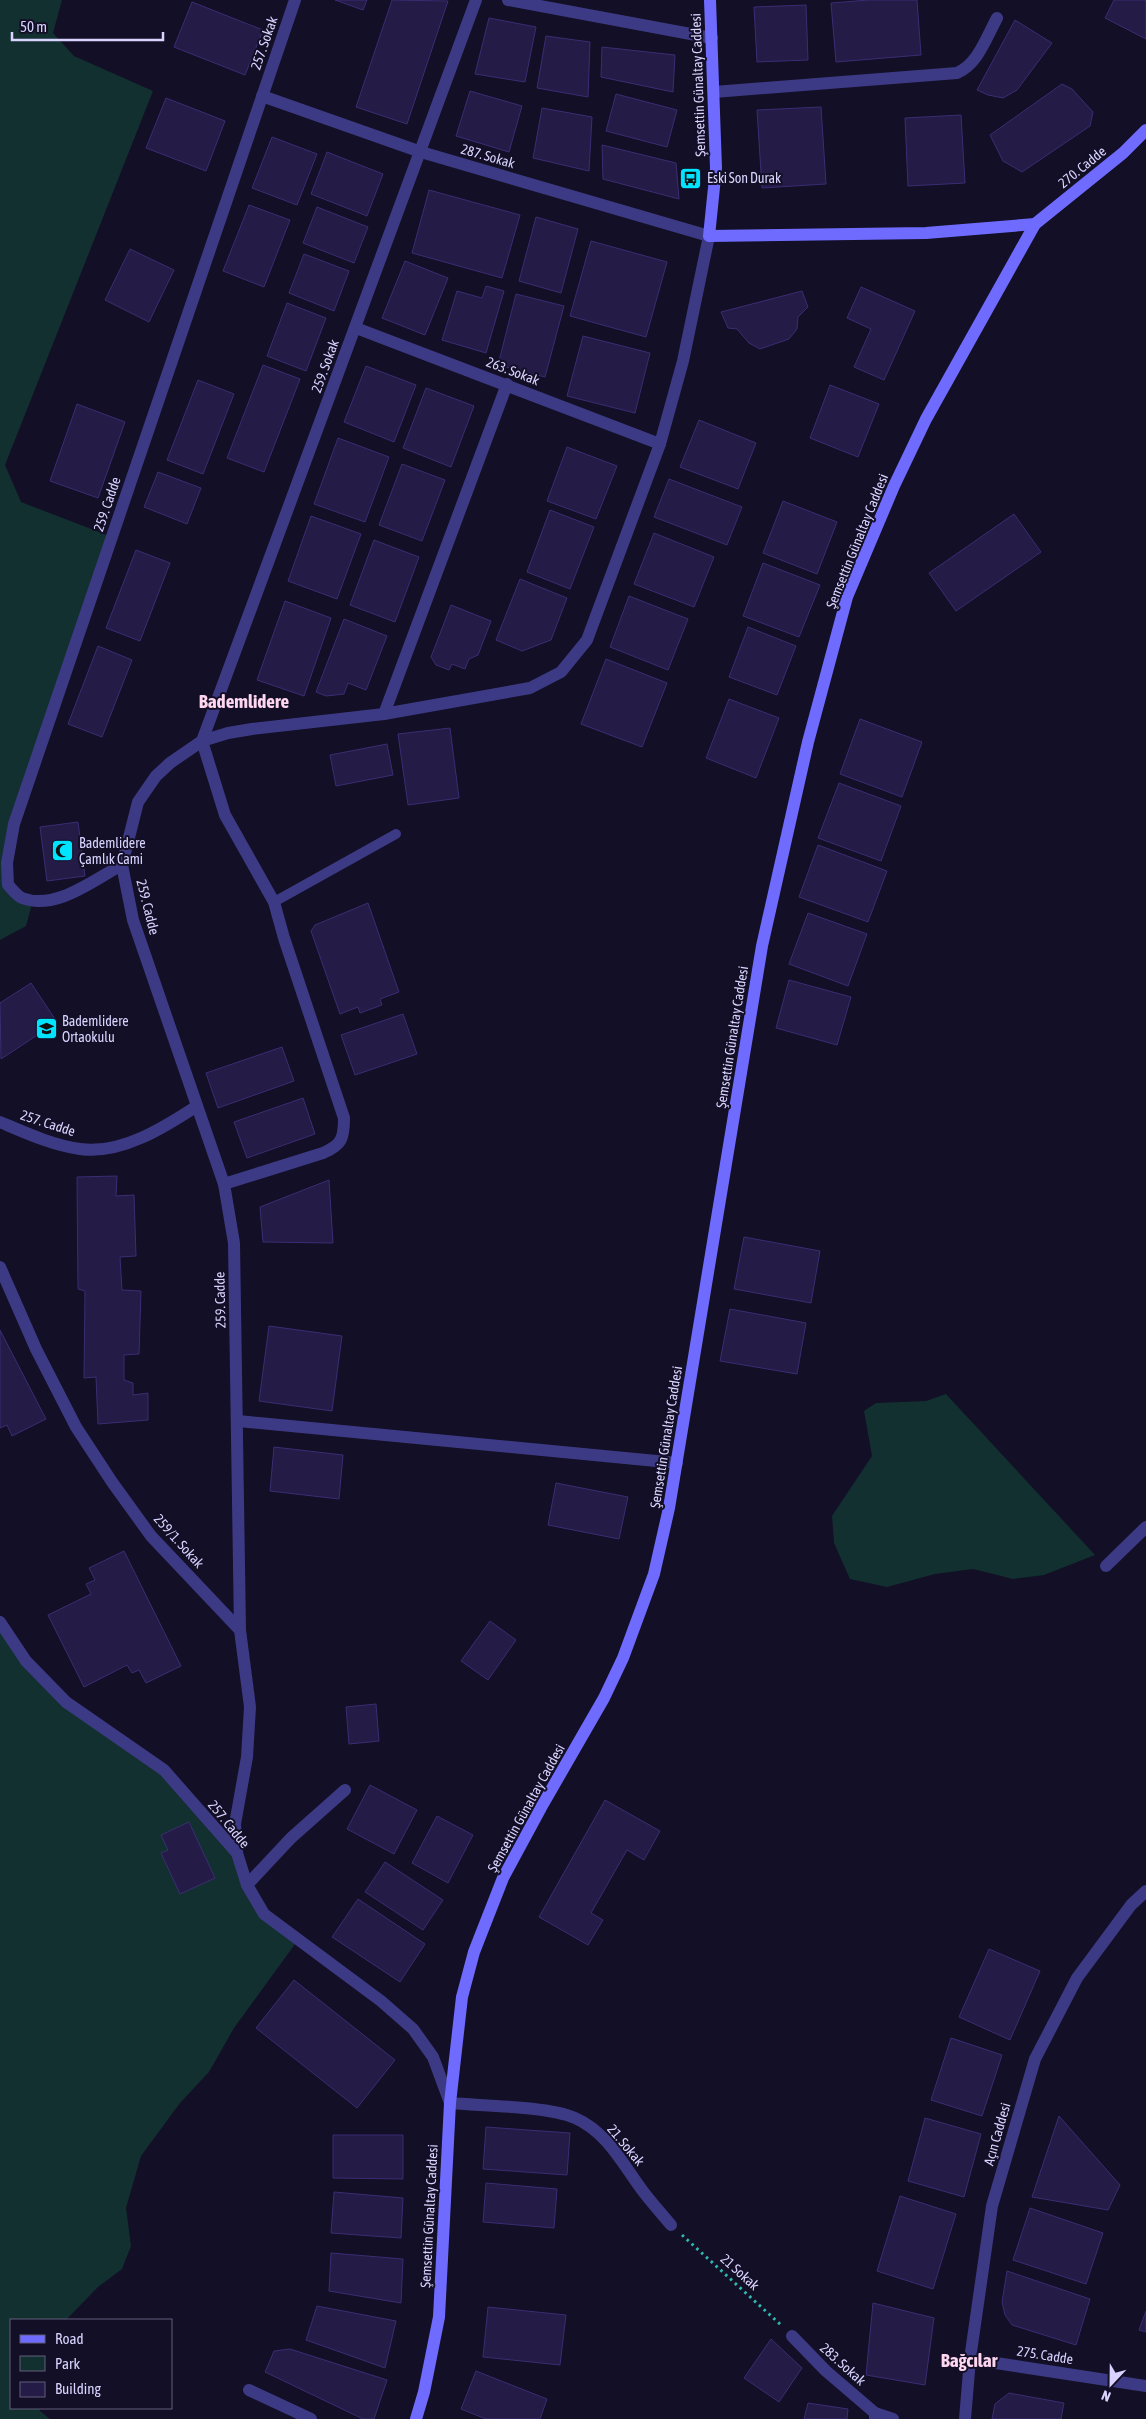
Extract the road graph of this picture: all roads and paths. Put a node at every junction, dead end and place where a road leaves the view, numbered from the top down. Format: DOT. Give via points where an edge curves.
graph roads {
  1 [pos="295,0"];
  2 [pos="476,0"];
  3 [pos="508,0"];
  4 [pos="710,0"];
  5 [pos="997,18"];
  6 [pos="712,38"];
  7 [pos="714,92"];
  8 [pos="262,96"];
  9 [pos="1146,130"];
  10 [pos="421,152"];
  11 [pos="1035,224"];
  12 [pos="709,236"];
  13 [pos="356,328"];
  14 [pos="507,384"];
  15 [pos="660,444"];
  16 [pos="384,714"];
  17 [pos="202,741"];
  18 [pos="396,834"];
  19 [pos="122,865"];
  20 [pos="274,902"];
  21 [pos="198,1106"];
  22 [pos="0,1122"];
  23 [pos="224,1184"];
  24 [pos="0,1267"];
  25 [pos="238,1421"];
  26 [pos="677,1463"];
  27 [pos="1146,1527"];
  28 [pos="1106,1566"];
  29 [pos="0,1622"];
  30 [pos="240,1630"];
  31 [pos="345,1790"];
  32 [pos="237,1853"];
  33 [pos="247,1885"];
  34 [pos="1146,1891"];
  35 [pos="450,2103"];
  36 [pos="671,2225"];
  37 [pos="792,2336"];
  38 [pos="970,2359"];
  39 [pos="1146,2386"];
  40 [pos="249,2390"];
  41 [pos="875,2416"];
  42 [pos="311,2419"];
  43 [pos="416,2419"];
  44 [pos="893,2419"];
  45 [pos="965,2419"];
  1 -- 8 [label="street, 257. Sokak"];
  2 -- 10 [label="street, 259. Sokak"];
  3 -- 6 [label="street"];
  4 -- 6 [label="street, Şemsettin Günaltay Caddesi"];
  5 -- 7 [label="street" via="974,61 957,74"];
  6 -- 7 [label="street, Şemsettin Günaltay Caddesi"];
  7 -- 12 [label="street, Şemsettin Günaltay Caddesi" via="716,168"];
  8 -- 10 [label="street, 287. Sokak"];
  8 -- 19 [label="street, 259. Cadde" via="14,824 7,863 8,884 21,898 42,902 60,899"];
  9 -- 11 [label="street, 270. Cadde" via="1123,153"];
  10 -- 12 [label="street, 287. Sokak"];
  10 -- 13 [label="street, 259. Sokak"];
  11 -- 12 [label="street" via="926,233"];
  11 -- 26 [label="street, Şemsettin Günaltay Caddesi" via="926,419 848,597 808,742 762,946"];
  12 -- 15 [label="street" via="683,361"];
  13 -- 14 [label="street, 263. Sokak"];
  13 -- 17 [label="street, 259. Sokak"];
  14 -- 15 [label="street, 263. Sokak"];
  14 -- 16 [label="street"];
  15 -- 16 [label="street" via="587,640 561,672 530,688"];
  16 -- 17 [label="street" via="252,729"];
  17 -- 19 [label="street" via="156,776 138,802"];
  17 -- 20 [label="street" via="225,814"];
  18 -- 20 [label="lane"];
  19 -- 21 [label="street, 259. Cadde" via="134,920"];
  20 -- 23 [label="street" via="344,1118 344,1133 337,1147 324,1153"];
  21 -- 22 [label="street, 257. Cadde" via="152,1133 119,1146 82,1150 44,1140"];
  21 -- 23 [label="street, 259. Cadde"];
  23 -- 25 [label="street, 259. Cadde" via="234,1243"];
  24 -- 30 [label="street, 259/1. Sokak" via="40,1358 76,1427 112,1482 151,1536"];
  25 -- 26 [label="street"];
  25 -- 30 [label="street, 259. Cadde"];
  26 -- 35 [label="street, Şemsettin Günaltay Caddesi" via="654,1574 639,1619 604,1698 503,1878 474,1952 462,1997"];
  27 -- 28 [label="street"];
  29 -- 32 [label="street, 257. Cadde" via="26,1661 66,1702 164,1770"];
  30 -- 32 [label="street" via="250,1708 247,1757 235,1824"];
  31 -- 33 [label="street" via="291,1838"];
  32 -- 33 [label="street, 257. Cadde"];
  33 -- 35 [label="street, 257. Cadde" via="264,1914 381,2001 413,2029 433,2057"];
  34 -- 38 [label="street, Açın Caddesi" via="1077,1978 1035,2059 992,2206"];
  35 -- 36 [label="street, 21. Sokak" via="555,2112 585,2124 617,2153"];
  35 -- 43 [label="street, Şemsettin Günaltay Caddesi" via="439,2317"];
  36 -- 37 [label="path, 21 Sokak"];
  37 -- 41 [label="street, 283. Sokak"];
  38 -- 39 [label="street, 275. Cadde"];
  38 -- 45 [label="street, Açın Caddesi"];
  40 -- 42 [label="street"];
  41 -- 44 [label="street"];
}
